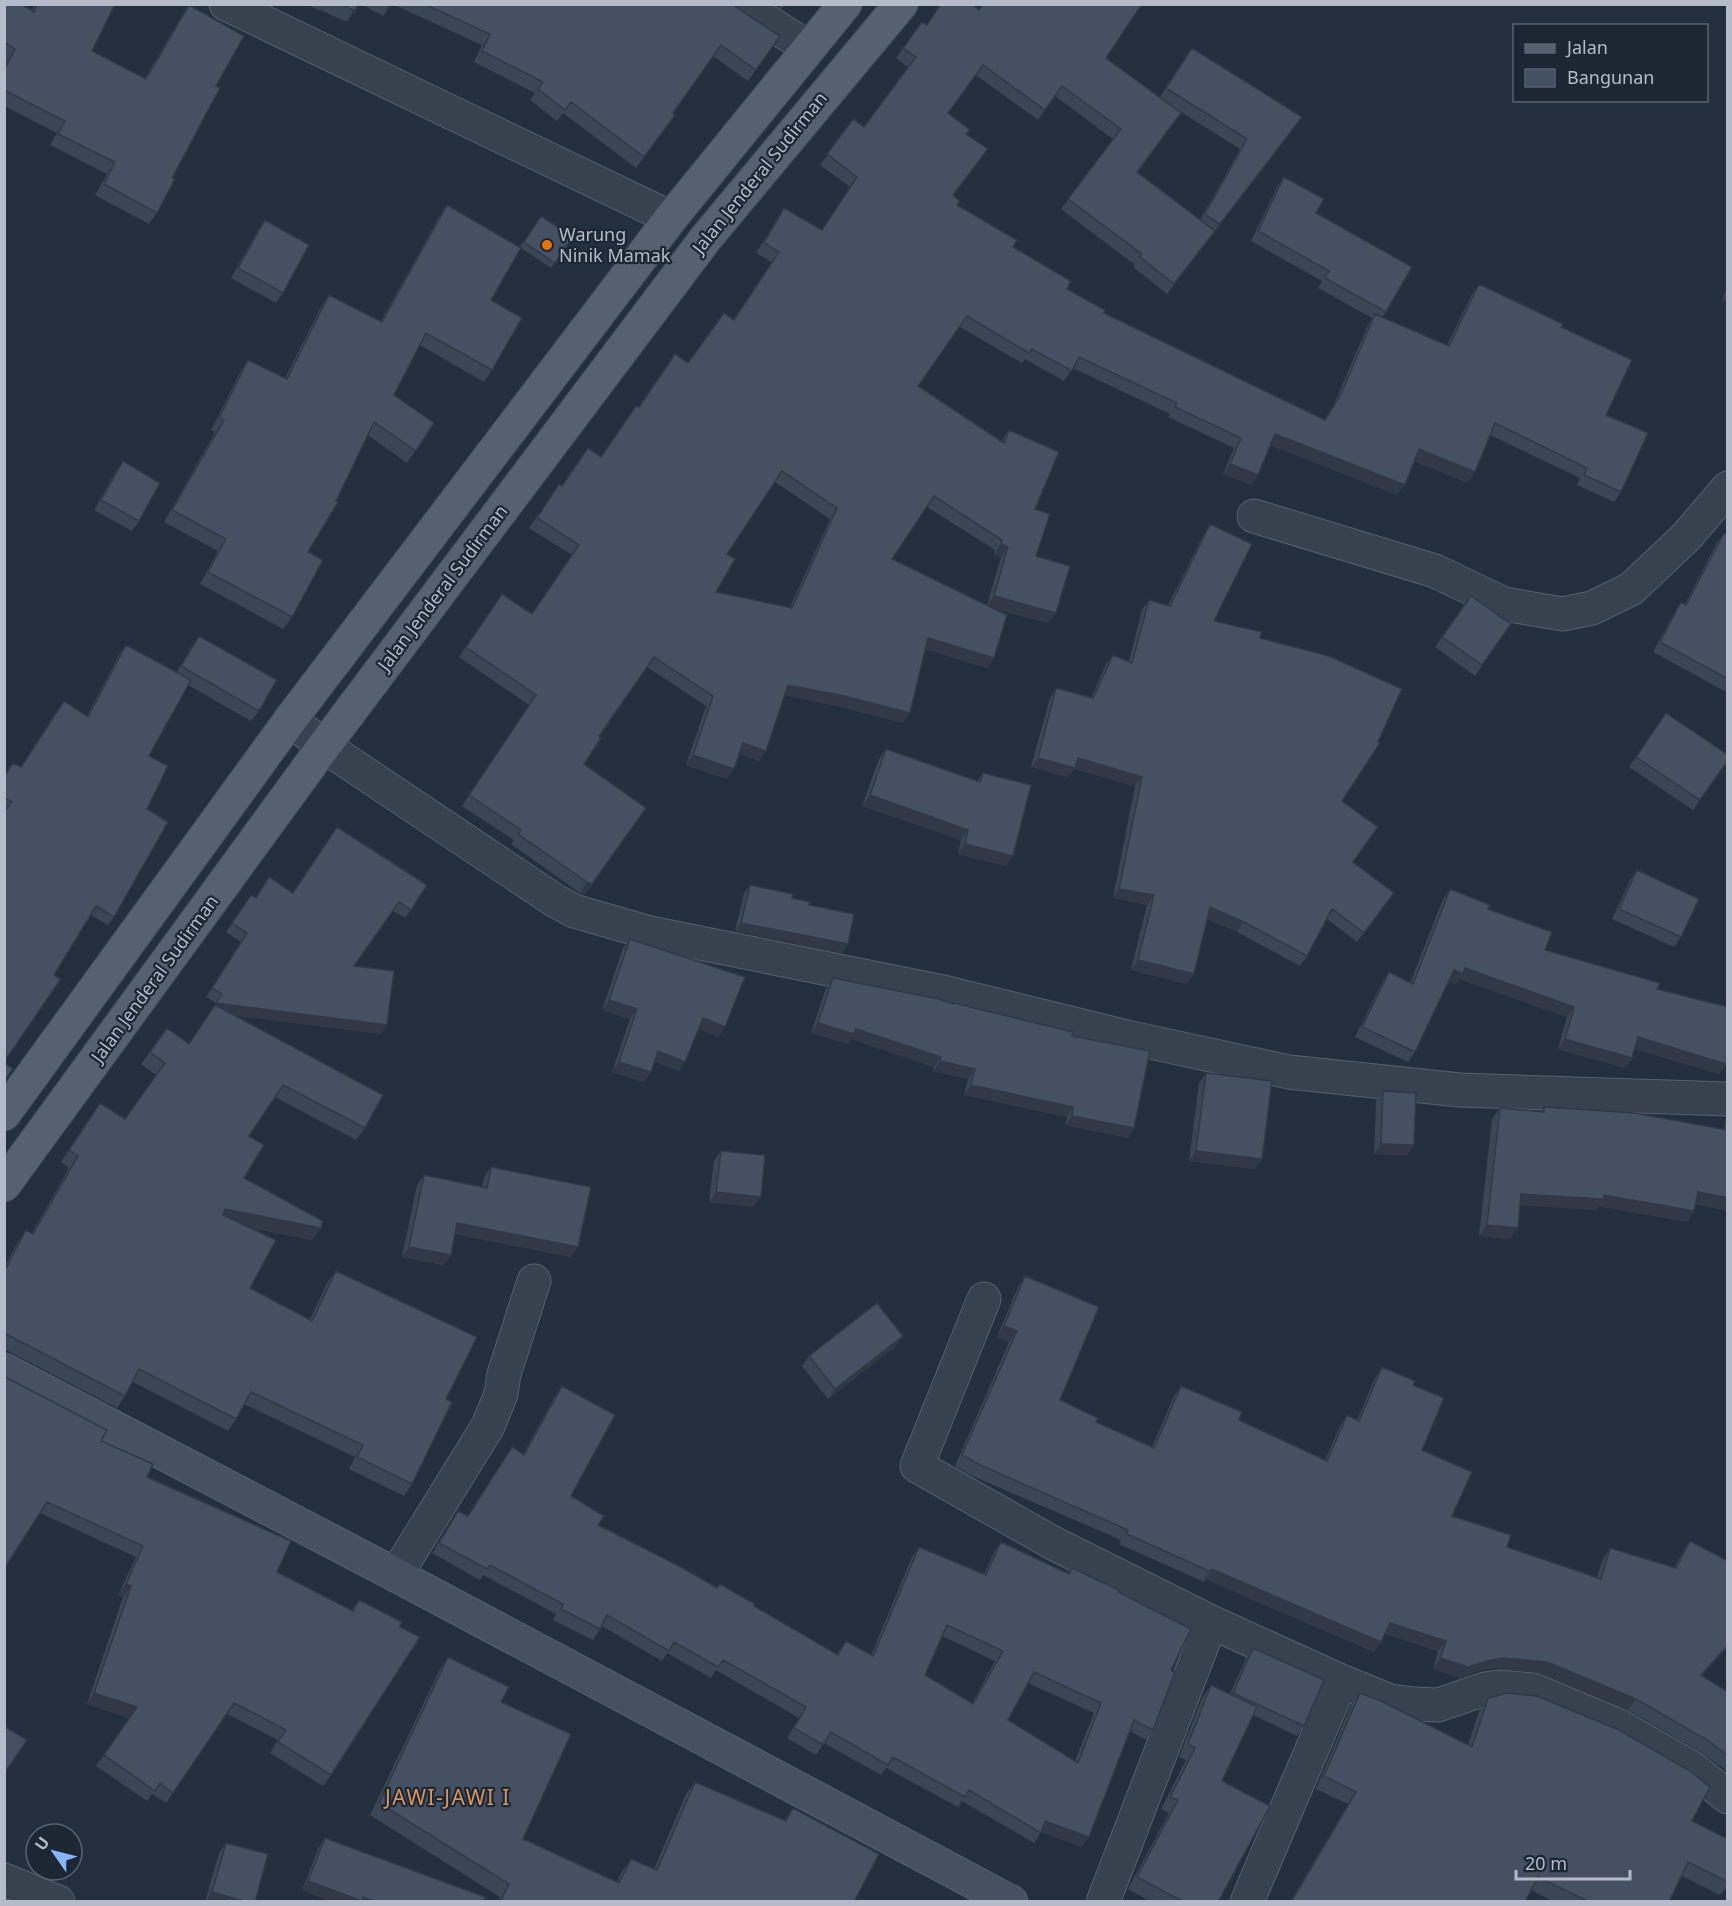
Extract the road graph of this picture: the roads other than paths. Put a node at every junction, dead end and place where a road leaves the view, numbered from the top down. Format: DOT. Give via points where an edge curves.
graph roads {
  1 [pos="226,4"];
  2 [pos="740,4"];
  3 [pos="845,4"];
  4 [pos="901,4"];
  5 [pos="809,48"];
  6 [pos="671,218"];
  7 [pos="1728,488"];
  8 [pos="1254,516"];
  9 [pos="290,720"];
  10 [pos="324,746"];
  11 [pos="1728,1099"];
  12 [pos="4,1114"];
  13 [pos="4,1185"];
  14 [pos="534,1281"];
  15 [pos="984,1299"];
  16 [pos="4,1371"];
  17 [pos="396,1575"];
  18 [pos="1211,1622"];
  19 [pos="1341,1681"];
  20 [pos="1728,1797"];
  21 [pos="4,1880"];
  22 [pos="58,1902"];
  23 [pos="1011,1902"];
  24 [pos="1103,1902"];
  25 [pos="1247,1902"];
  1 -- 6 [label="street"];
  2 -- 5 [label="street"];
  3 -- 5 [label="main road"];
  4 -- 10 [label="main road, Jalan Jenderal Sudirman" via="706,238"];
  5 -- 6 [label="main road"];
  6 -- 9 [label="main road"];
  7 -- 8 [label="street" via="1686,537 1631,589 1592,608 1563,614 1504,604 1435,571"];
  9 -- 10 [label="street"];
  9 -- 12 [label="main road"];
  10 -- 11 [label="street" via="554,900 574,911 650,933 943,992 1289,1072 1460,1090"];
  10 -- 13 [label="main road, Jalan Jenderal Sudirman"];
  14 -- 17 [label="street" via="488,1426"];
  15 -- 18 [label="street" via="917,1466 1053,1543"];
  16 -- 17 [label="street"];
  17 -- 23 [label="street"];
  18 -- 19 [label="street"];
  18 -- 24 [label="street"];
  19 -- 20 [label="street" via="1390,1701 1414,1704 1438,1705 1498,1687 1533,1690 1618,1726 1692,1768"];
  19 -- 25 [label="street"];
  21 -- 22 [label="street"];
}
